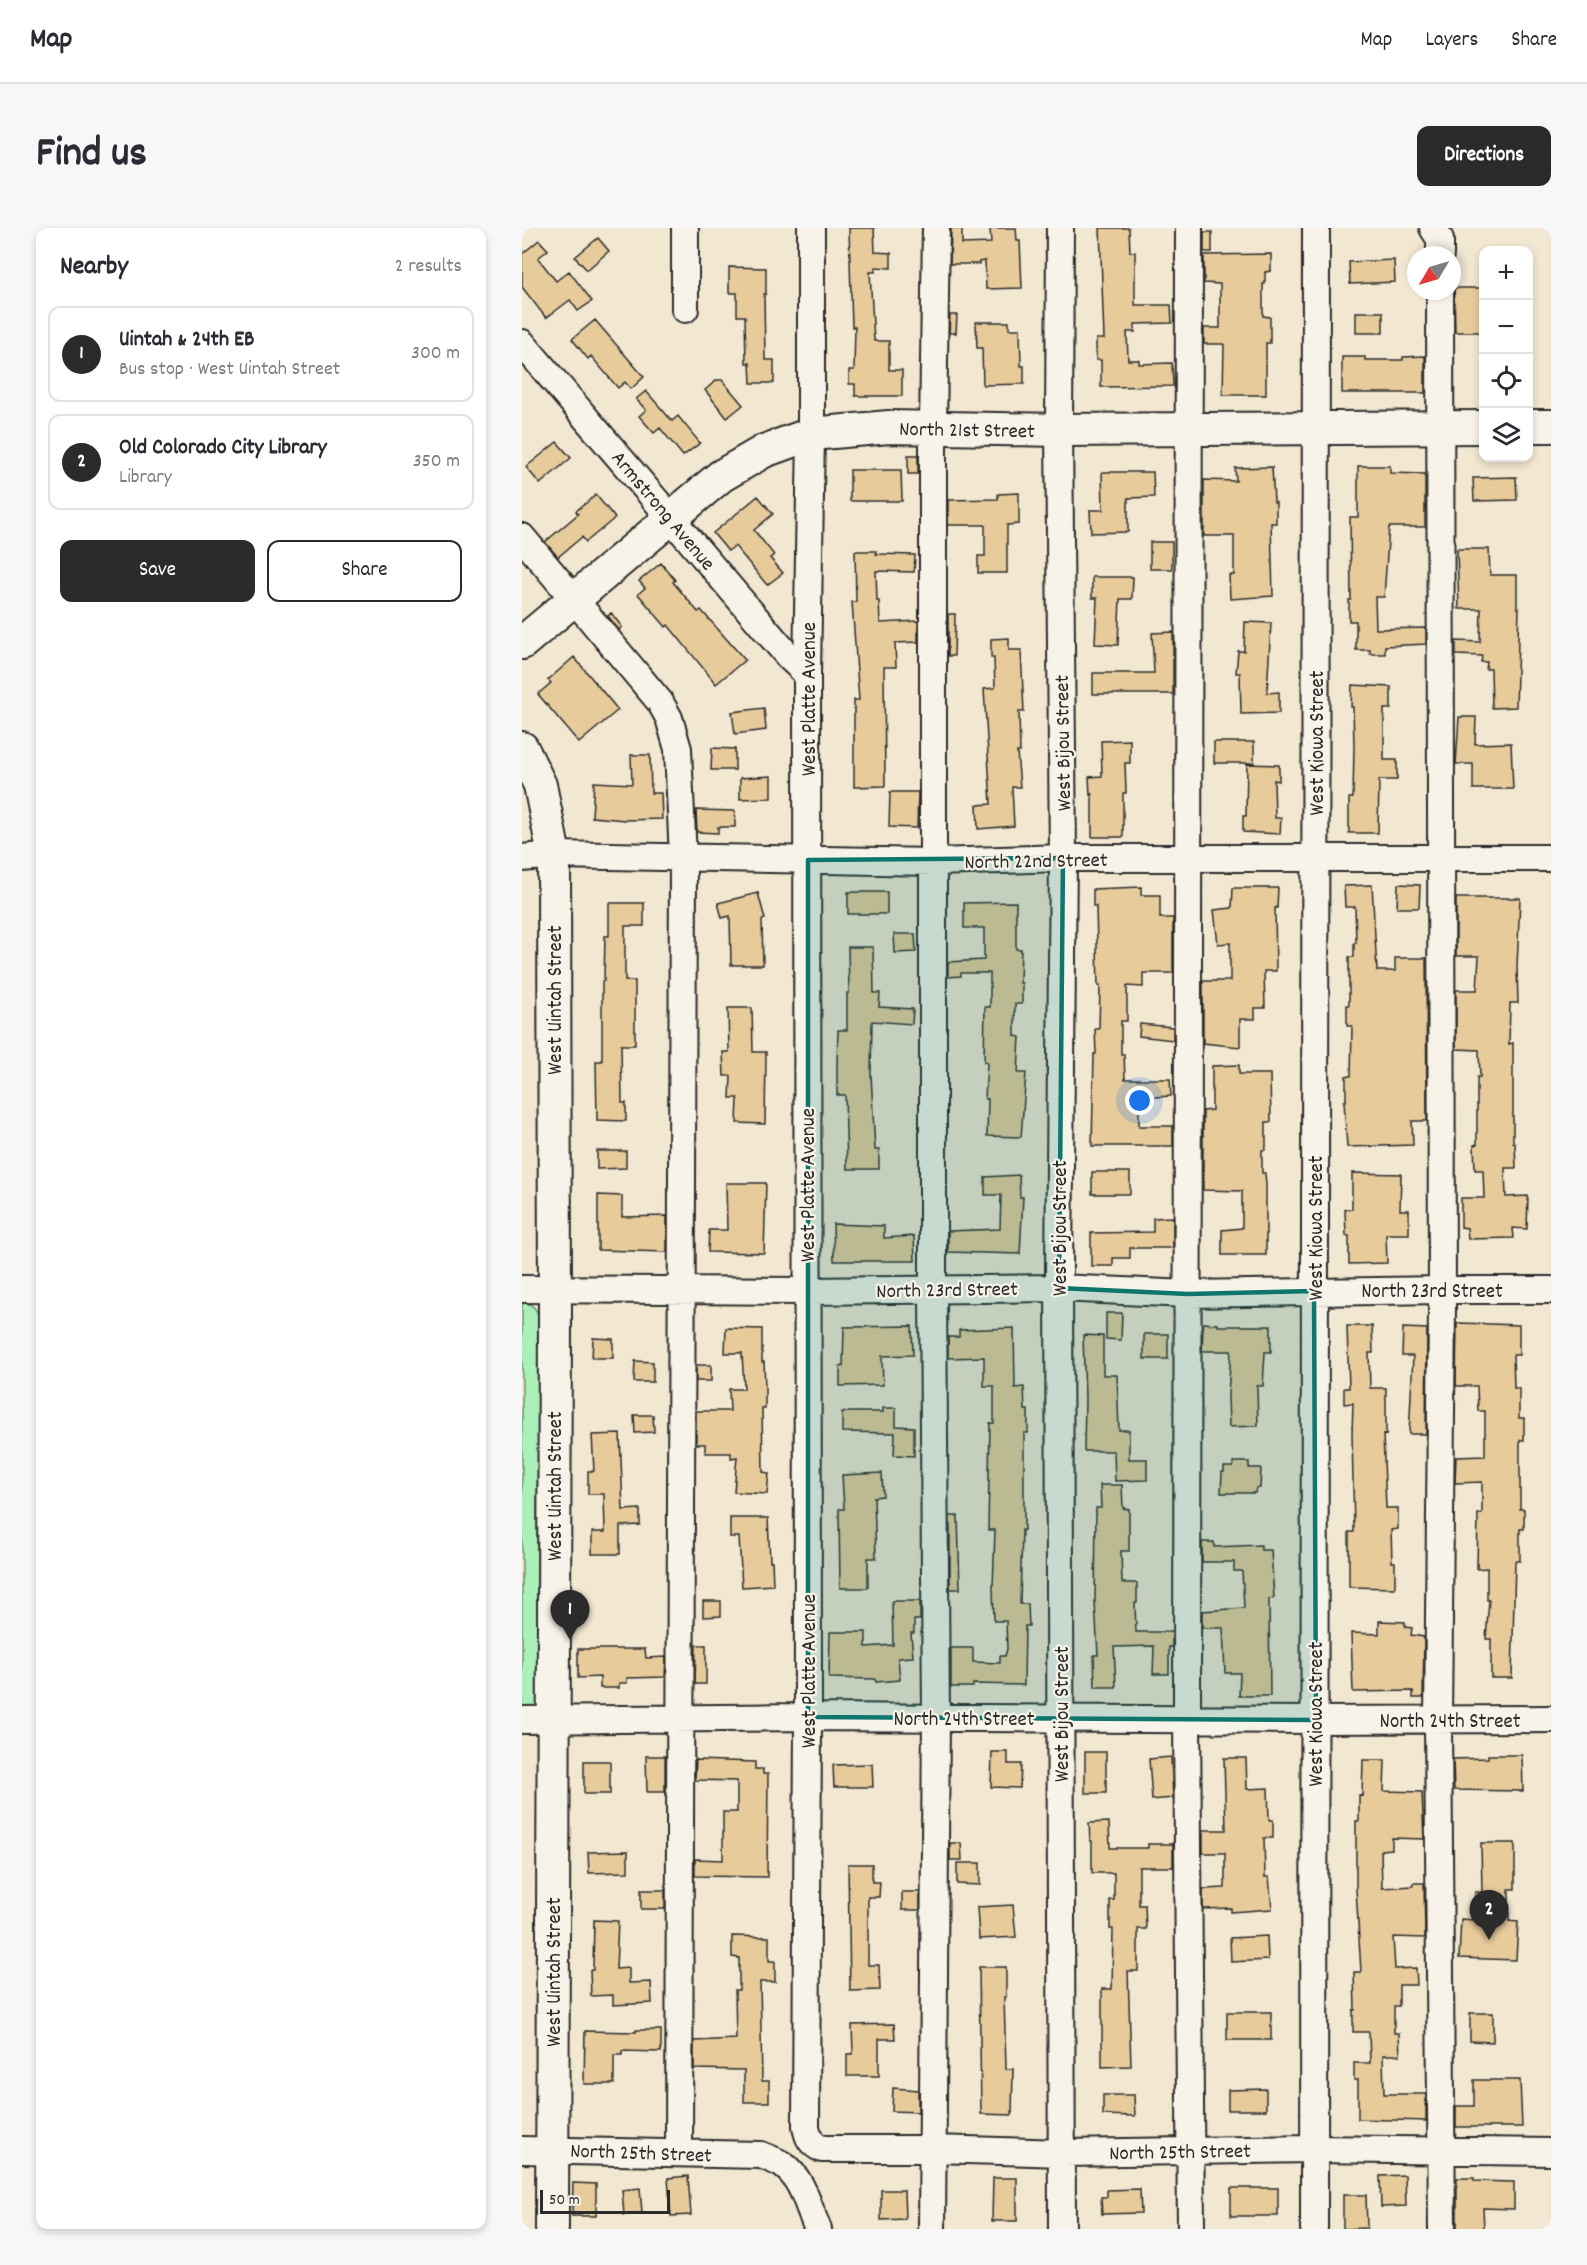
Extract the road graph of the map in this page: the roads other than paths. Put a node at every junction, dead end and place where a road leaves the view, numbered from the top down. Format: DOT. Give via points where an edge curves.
graph roads {
  1 [pos="684,228"];
  2 [pos="811,228"];
  3 [pos="936,228"];
  4 [pos="1060,228"];
  5 [pos="1189,228"];
  6 [pos="1316,228"];
  7 [pos="1433,228"];
  8 [pos="1440,246"];
  9 [pos="1440,300"];
  10 [pos="685,309"];
  11 [pos="522,343"];
  12 [pos="1533,426"];
  13 [pos="1551,426"];
  14 [pos="1479,427"];
  15 [pos="933,428"];
  16 [pos="1441,428"];
  17 [pos="1315,429"];
  18 [pos="1059,430"];
  19 [pos="1190,430"];
  20 [pos="812,434"];
  21 [pos="671,518"];
  22 [pos="522,537"];
  23 [pos="575,598"];
  24 [pos="522,643"];
  25 [pos="807,674"];
  26 [pos="522,748"];
  27 [pos="554,855"];
  28 [pos="522,858"];
  29 [pos="683,858"];
  30 [pos="1063,858"];
  31 [pos="1190,858"];
  32 [pos="1442,858"];
  33 [pos="1551,858"];
  34 [pos="1317,859"];
  35 [pos="808,860"];
  36 [pos="934,862"];
  37 [pos="1059,1288"];
  38 [pos="522,1289"];
  39 [pos="555,1289"];
  40 [pos="933,1289"];
  41 [pos="682,1290"];
  42 [pos="1443,1290"];
  43 [pos="1551,1290"];
  44 [pos="807,1291"];
  45 [pos="1314,1291"];
  46 [pos="1188,1294"];
  47 [pos="808,1717"];
  48 [pos="936,1717"];
  49 [pos="1060,1718"];
  50 [pos="680,1719"];
  51 [pos="1187,1719"];
  52 [pos="1551,1719"];
  53 [pos="522,1720"];
  54 [pos="1316,1720"];
  55 [pos="1438,1720"];
  56 [pos="554,1721"];
  57 [pos="811,2141"];
  58 [pos="934,2149"];
  59 [pos="1313,2149"];
  60 [pos="537,2150"];
  61 [pos="1190,2151"];
  62 [pos="1442,2151"];
  63 [pos="1551,2152"];
  64 [pos="679,2153"];
  65 [pos="1063,2153"];
  66 [pos="811,2226"];
  67 [pos="552,2229"];
  68 [pos="932,2229"];
  69 [pos="1062,2229"];
  70 [pos="1191,2229"];
  71 [pos="1314,2229"];
  72 [pos="1442,2229"];
  1 -- 10 [label="street"];
  2 -- 20 [label="street, West Platte Avenue"];
  3 -- 15 [label="street"];
  4 -- 18 [label="street, West Bijou Street"];
  5 -- 19 [label="street"];
  6 -- 17 [label="street, West Kiowa Street"];
  7 -- 8 [label="street"];
  9 -- 16 [label="street"];
  11 -- 21 [label="street, Armstrong Avenue"];
  12 -- 13 [label="main road"];
  14 -- 16 [label="main road, North 21st Street"];
  15 -- 18 [label="main road, North 21st Street"];
  15 -- 20 [label="main road, North 21st Street" via="889,427"];
  15 -- 36 [label="street"];
  16 -- 17 [label="main road, North 21st Street"];
  16 -- 32 [label="street"];
  17 -- 19 [label="main road, North 21st Street"];
  17 -- 34 [label="street, West Kiowa Street"];
  18 -- 19 [label="main road, North 21st Street"];
  18 -- 30 [label="street, West Bijou Street"];
  19 -- 31 [label="street"];
  20 -- 21 [label="main road, North 21st Street" via="764,451 721,476"];
  20 -- 25 [label="street, West Platte Avenue"];
  21 -- 23 [label="main road, North 21st Street"];
  21 -- 25 [label="street, Armstrong Avenue"];
  22 -- 23 [label="street"];
  23 -- 24 [label="main road, North 21st Street"];
  23 -- 29 [label="street" via="669,718 678,749"];
  25 -- 35 [label="street, West Platte Avenue"];
  26 -- 27 [label="main road, West Uintah Street" via="540,785"];
  27 -- 28 [label="street, North 22nd Street"];
  27 -- 29 [label="street, North 22nd Street"];
  27 -- 39 [label="main road, West Uintah Street"];
  29 -- 35 [label="street, North 22nd Street"];
  29 -- 41 [label="street"];
  30 -- 31 [label="street, North 22nd Street"];
  30 -- 36 [label="street, North 22nd Street"];
  30 -- 37 [label="street, West Bijou Street"];
  31 -- 34 [label="street, North 22nd Street"];
  31 -- 46 [label="street"];
  32 -- 33 [label="street, North 22nd Street"];
  32 -- 34 [label="street, North 22nd Street"];
  32 -- 42 [label="street"];
  34 -- 45 [label="street, West Kiowa Street"];
  35 -- 36 [label="street, North 22nd Street"];
  35 -- 44 [label="street, West Platte Avenue"];
  36 -- 40 [label="street"];
  37 -- 40 [label="street, North 23rd Street"];
  37 -- 46 [label="street, North 23rd Street"];
  37 -- 49 [label="street, West Bijou Street"];
  38 -- 39 [label="street, North 23rd Street"];
  39 -- 41 [label="street, North 23rd Street"];
  39 -- 56 [label="main road, West Uintah Street"];
  40 -- 44 [label="street, North 23rd Street"];
  40 -- 48 [label="street"];
  41 -- 44 [label="street, North 23rd Street"];
  41 -- 50 [label="street"];
  42 -- 43 [label="street, North 23rd Street"];
  42 -- 45 [label="street, North 23rd Street"];
  42 -- 55 [label="street"];
  44 -- 47 [label="street, West Platte Avenue"];
  45 -- 46 [label="street, North 23rd Street"];
  45 -- 54 [label="street, West Kiowa Street"];
  46 -- 51 [label="street"];
  47 -- 48 [label="street, North 24th Street"];
  47 -- 50 [label="street, North 24th Street"];
  47 -- 57 [label="street, West Platte Avenue" via="806,2126"];
  48 -- 49 [label="street, North 24th Street"];
  48 -- 58 [label="street"];
  49 -- 51 [label="street, North 24th Street"];
  49 -- 65 [label="street, West Bijou Street"];
  50 -- 56 [label="street, North 24th Street"];
  50 -- 64 [label="street"];
  51 -- 54 [label="street, North 24th Street"];
  51 -- 61 [label="street"];
  52 -- 55 [label="street, North 24th Street"];
  53 -- 56 [label="street, North 24th Street"];
  54 -- 55 [label="street, North 24th Street"];
  54 -- 59 [label="street, West Kiowa Street"];
  55 -- 62 [label="street"];
  56 -- 60 [label="main road, West Uintah Street"];
  57 -- 58 [label="street, North 25th Street" via="822,2149"];
  58 -- 65 [label="street, North 25th Street"];
  58 -- 68 [label="street"];
  59 -- 61 [label="street, North 25th Street"];
  59 -- 62 [label="street, North 25th Street"];
  59 -- 71 [label="street, West Kiowa Street"];
  60 -- 64 [label="street, North 25th Street"];
  60 -- 67 [label="main road, West Uintah Street"];
  61 -- 65 [label="street, North 25th Street"];
  61 -- 70 [label="street"];
  62 -- 63 [label="street, North 25th Street"];
  62 -- 72 [label="street"];
  64 -- 66 [label="street, North 25th Street" via="761,2155 784,2166 808,2200"];
  65 -- 69 [label="street, West Bijou Street"];
}
